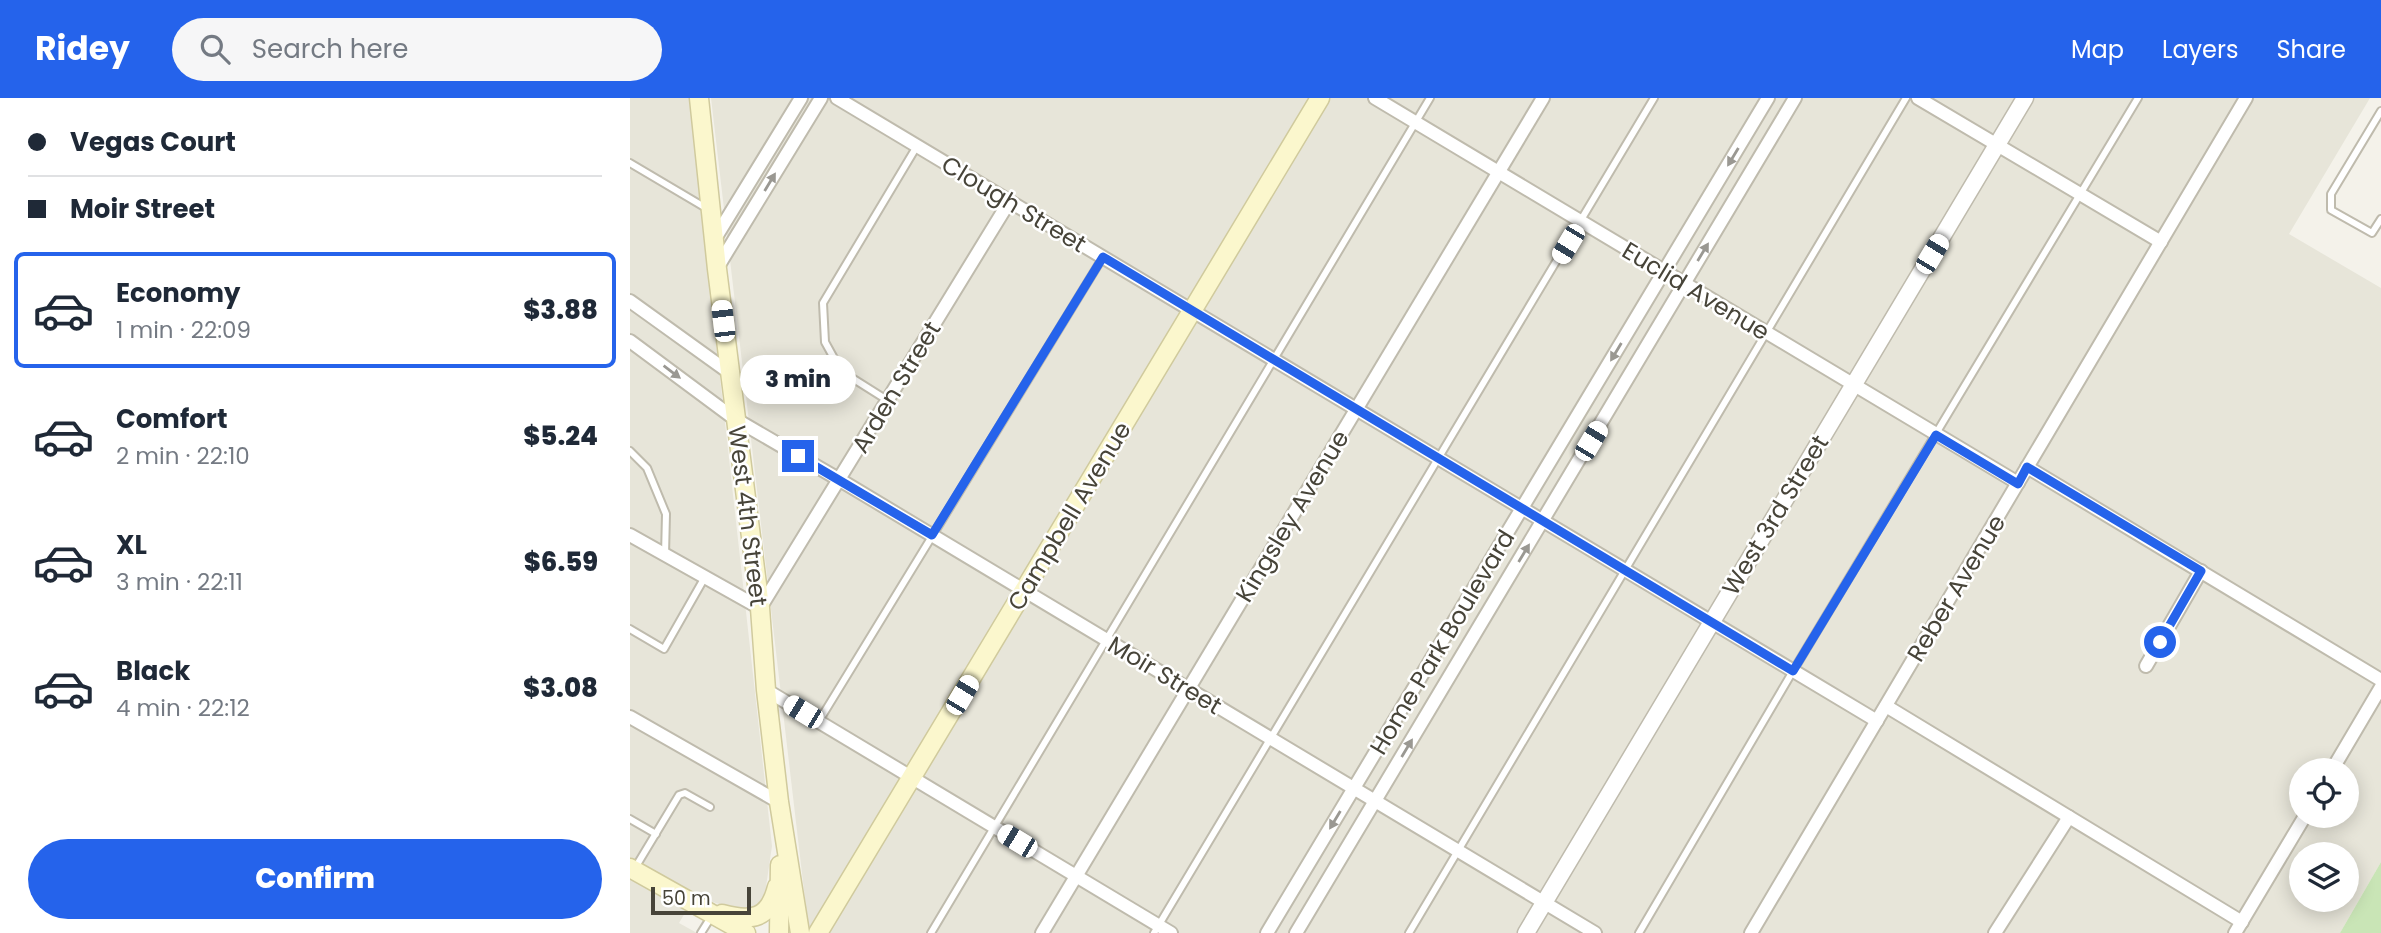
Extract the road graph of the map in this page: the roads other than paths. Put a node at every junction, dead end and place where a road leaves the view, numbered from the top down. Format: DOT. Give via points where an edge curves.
graph roads {
  1 [pos="699,98"];
  2 [pos="801,98"];
  3 [pos="821,98"];
  4 [pos="836,98"];
  5 [pos="1320,98"];
  6 [pos="1375,98"];
  7 [pos="1430,98"];
  8 [pos="1542,98"];
  9 [pos="1654,98"];
  10 [pos="1768,98"];
  11 [pos="1795,98"];
  12 [pos="1906,98"];
  13 [pos="1918,98"];
  14 [pos="2025,98"];
  15 [pos="2138,98"];
  16 [pos="2246,98"];
  17 [pos="2381,111"];
  18 [pos="1416,123"];
  19 [pos="1997,145"];
  20 [pos="917,146"];
  21 [pos="630,163"];
  22 [pos="1498,172"];
  23 [pos="2081,195"];
  24 [pos="1009,202"];
  25 [pos="711,211"];
  26 [pos="2381,219"];
  27 [pos="1581,222"];
  28 [pos="714,240"];
  29 [pos="2161,242"];
  30 [pos="1103,257"];
  31 [pos="717,268"];
  32 [pos="1664,271"];
  33 [pos="1684,284"];
  34 [pos="630,301"];
  35 [pos="1192,311"];
  36 [pos="1765,332"];
  37 [pos="630,341"];
  38 [pos="1273,359"];
  39 [pos="730,373"];
  40 [pos="1854,385"];
  41 [pos="888,401"];
  42 [pos="1356,409"];
  43 [pos="735,419"];
  44 [pos="1936,435"];
  45 [pos="630,451"];
  46 [pos="1440,459"];
  47 [pos="2027,467"];
  48 [pos="840,480"];
  49 [pos="2018,484"];
  50 [pos="1521,508"];
  51 [pos="1543,521"];
  52 [pos="630,535"];
  53 [pos="932,535"];
  54 [pos="665,555"];
  55 [pos="1624,569"];
  56 [pos="2201,571"];
  57 [pos="705,577"];
  58 [pos="1025,591"];
  59 [pos="760,608"];
  60 [pos="1711,622"];
  61 [pos="630,629"];
  62 [pos="1107,640"];
  63 [pos="2146,666"];
  64 [pos="1793,671"];
  65 [pos="2381,680"];
  66 [pos="2381,687"];
  67 [pos="1189,689"];
  68 [pos="766,690"];
  69 [pos="1886,706"];
  70 [pos="630,717"];
  71 [pos="1877,721"];
  72 [pos="818,722"];
  73 [pos="1269,738"];
  74 [pos="2339,758"];
  75 [pos="913,778"];
  76 [pos="1354,788"];
  77 [pos="1376,801"];
  78 [pos="779,802"];
  79 [pos="709,807"];
  80 [pos="2069,817"];
  81 [pos="630,819"];
  82 [pos="995,827"];
  83 [pos="2298,828"];
  84 [pos="656,834"];
  85 [pos="1457,850"];
  86 [pos="632,869"];
  87 [pos="780,873"];
  88 [pos="1076,876"];
  89 [pos="1544,903"];
  90 [pos="709,911"];
  91 [pos="2238,927"];
  92 [pos="1157,929"];
  93 [pos="701,933"];
  94 [pos="746,933"];
  95 [pos="779,933"];
  96 [pos="800,933"];
  97 [pos="818,933"];
  98 [pos="931,933"];
  99 [pos="1042,933"];
  100 [pos="1171,933"];
  101 [pos="1267,933"];
  102 [pos="1296,933"];
  103 [pos="1409,933"];
  104 [pos="1526,933"];
  105 [pos="1595,933"];
  106 [pos="1639,933"];
  107 [pos="1751,933"];
  108 [pos="1996,933"];
  1 -- 25 [label="main road, West 4th Street"];
  2 -- 28 [label="street"];
  31 -- 3 [label="street, one-way"];
  4 -- 20 [label="street, Clough Street"];
  5 -- 35 [label="main road, Campbell Avenue"];
  6 -- 18 [label="street, Euclid Avenue"];
  7 -- 18 [label="lane"];
  8 -- 22 [label="street, Kingsley Avenue"];
  9 -- 27 [label="lane"];
  10 -- 32 [label="street, Home Park Boulevard, one-way"];
  33 -- 11 [label="street, Home Park Boulevard, one-way"];
  12 -- 36 [label="lane"];
  13 -- 19 [label="street"];
  14 -- 19 [label="street, West 3rd Street"];
  15 -- 23 [label="lane"];
  16 -- 29 [label="street, Reber Avenue"];
  17 -- 26 [label="lane" via="2331,194 2331,210 2372,233"];
  18 -- 22 [label="street, Euclid Avenue"];
  18 -- 38 [label="lane"];
  19 -- 23 [label="street"];
  19 -- 40 [label="street, West 3rd Street"];
  20 -- 24 [label="street, Clough Street"];
  20 -- 41 [label="lane" via="822,303 825,342 841,371"];
  21 -- 25 [label="lane"];
  22 -- 27 [label="street, Euclid Avenue"];
  22 -- 42 [label="street, Kingsley Avenue"];
  23 -- 29 [label="street"];
  23 -- 44 [label="lane"];
  24 -- 30 [label="street, Clough Street"];
  24 -- 41 [label="street, Arden Street"];
  25 -- 28 [label="main road, West 4th Street"];
  27 -- 32 [label="street, Euclid Avenue"];
  27 -- 46 [label="lane"];
  28 -- 31 [label="main road, West 4th Street"];
  29 -- 47 [label="street, Reber Avenue"];
  30 -- 35 [label="street, Clough Street"];
  30 -- 53 [label="lane"];
  31 -- 39 [label="main road, West 4th Street"];
  32 -- 33 [label="street, Euclid Avenue"];
  32 -- 50 [label="street, Home Park Boulevard, one-way"];
  33 -- 36 [label="street, Euclid Avenue"];
  33 -- 51 [label="street, Home Park Boulevard"];
  34 -- 39 [label="street"];
  35 -- 38 [label="street, Clough Street"];
  35 -- 58 [label="main road, Campbell Avenue"];
  36 -- 40 [label="street, Euclid Avenue"];
  36 -- 55 [label="lane"];
  37 -- 43 [label="street, Moir Street, one-way"];
  38 -- 42 [label="street, Clough Street"];
  38 -- 62 [label="lane"];
  39 -- 43 [label="main road, West 4th Street"];
  40 -- 44 [label="street, Euclid Avenue"];
  40 -- 60 [label="street, West 3rd Street"];
  41 -- 48 [label="street, Arden Street"];
  42 -- 46 [label="street, Clough Street"];
  42 -- 67 [label="street, Kingsley Avenue"];
  43 -- 48 [label="street, Moir Street"];
  43 -- 59 [label="main road, West 4th Street"];
  44 -- 49 [label="street, Euclid Avenue"];
  44 -- 64 [label="lane"];
  45 -- 54 [label="lane" via="647,468 666,514"];
  46 -- 50 [label="street, Clough Street"];
  46 -- 73 [label="lane"];
  47 -- 49 [label="street, Reber Avenue"];
  47 -- 56 [label="street"];
  48 -- 53 [label="street, Moir Street"];
  48 -- 59 [label="street, Arden Street"];
  49 -- 69 [label="street, Reber Avenue"];
  50 -- 51 [label="street, Clough Street"];
  50 -- 76 [label="street, Home Park Boulevard"];
  51 -- 55 [label="street, Clough Street"];
  77 -- 51 [label="street, Home Park Boulevard, one-way"];
  52 -- 54 [label="street"];
  53 -- 58 [label="street, Moir Street"];
  53 -- 72 [label="lane"];
  54 -- 57 [label="street"];
  55 -- 60 [label="street, Clough Street"];
  55 -- 85 [label="lane"];
  56 -- 63 [label="street"];
  56 -- 65 [label="street"];
  57 -- 59 [label="street"];
  57 -- 61 [label="lane" via="664,649"];
  58 -- 62 [label="street, Moir Street"];
  58 -- 75 [label="main road, Campbell Avenue"];
  59 -- 68 [label="main road, West 4th Street"];
  60 -- 64 [label="street, Clough Street"];
  60 -- 89 [label="street, West 3rd Street"];
  62 -- 67 [label="street, Moir Street"];
  62 -- 82 [label="lane"];
  64 -- 71 [label="street, Clough Street"];
  64 -- 106 [label="lane"];
  66 -- 74 [label="street"];
  67 -- 73 [label="street, Moir Street"];
  67 -- 88 [label="street, Kingsley Avenue"];
  68 -- 72 [label="street"];
  68 -- 78 [label="main road, West 4th Street"];
  69 -- 71 [label="street, Reber Avenue"];
  69 -- 80 [label="street"];
  70 -- 78 [label="street"];
  71 -- 107 [label="street, Reber Avenue"];
  72 -- 75 [label="street"];
  73 -- 76 [label="street, Moir Street"];
  73 -- 92 [label="lane"];
  75 -- 82 [label="street"];
  75 -- 97 [label="main road, Campbell Avenue"];
  76 -- 77 [label="street, Moir Street"];
  76 -- 101 [label="street, Home Park Boulevard, one-way"];
  77 -- 85 [label="street, Moir Street"];
  77 -- 102 [label="street, Home Park Boulevard"];
  78 -- 87 [label="main road"];
  78 -- 96 [label="main road, West 4th Street"];
  79 -- 84 [label="lane" via="685,793 679,796"];
  80 -- 91 [label="street"];
  80 -- 108 [label="street"];
  81 -- 84 [label="lane"];
  82 -- 88 [label="street"];
  82 -- 98 [label="lane"];
  83 -- 91 [label="street"];
  84 -- 86 [label="lane"];
  85 -- 89 [label="street, Moir Street"];
  85 -- 103 [label="lane"];
  86 -- 90 [label="main road"];
  87 -- 90 [label="main road" via="766,912 748,918"];
  87 -- 95 [label="main road"];
  88 -- 92 [label="street"];
  88 -- 99 [label="street, Kingsley Avenue"];
  89 -- 104 [label="street, West 3rd Street"];
  89 -- 105 [label="street, Moir Street"];
  90 -- 93 [label="lane"];
  90 -- 94 [label="main road"];
  92 -- 100 [label="street"];
}
